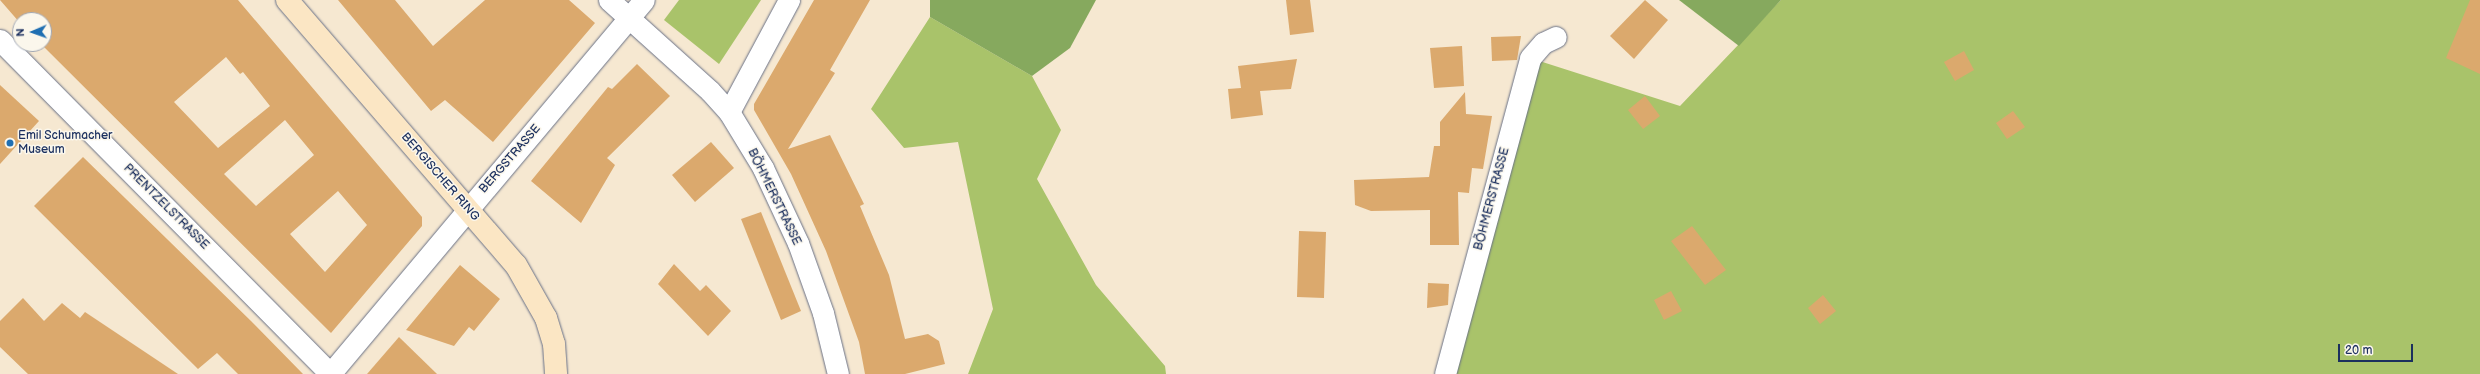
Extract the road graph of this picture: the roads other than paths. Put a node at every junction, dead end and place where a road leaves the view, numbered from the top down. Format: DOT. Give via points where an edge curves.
graph roads {
  1 [pos="287,0"];
  2 [pos="610,0"];
  3 [pos="644,0"];
  4 [pos="789,0"];
  5 [pos="630,19"];
  6 [pos="1556,37"];
  7 [pos="0,40"];
  8 [pos="728,112"];
  9 [pos="468,208"];
  10 [pos="330,374"];
  11 [pos="556,374"];
  12 [pos="838,374"];
  13 [pos="1445,374"];
  1 -- 9 [label="main road, BERGISCHER RING"];
  2 -- 5 [label="street, BÖHMERSTRASSE"];
  3 -- 5 [label="street, BERGSTRASSE"];
  4 -- 8 [label="street"];
  5 -- 8 [label="street, BÖHMERSTRASSE"];
  5 -- 9 [label="street, BERGSTRASSE"];
  6 -- 13 [label="street, BÖHMERSTRASSE" via="1543,43 1530,58"];
  7 -- 10 [label="street, PRENTZELSTRASSE"];
  8 -- 12 [label="street, BÖHMERSTRASSE" via="763,168 798,243 823,313"];
  9 -- 10 [label="street, BERGSTRASSE"];
  9 -- 11 [label="main road, BERGISCHER RING" via="516,265 536,297 554,344"];
}
